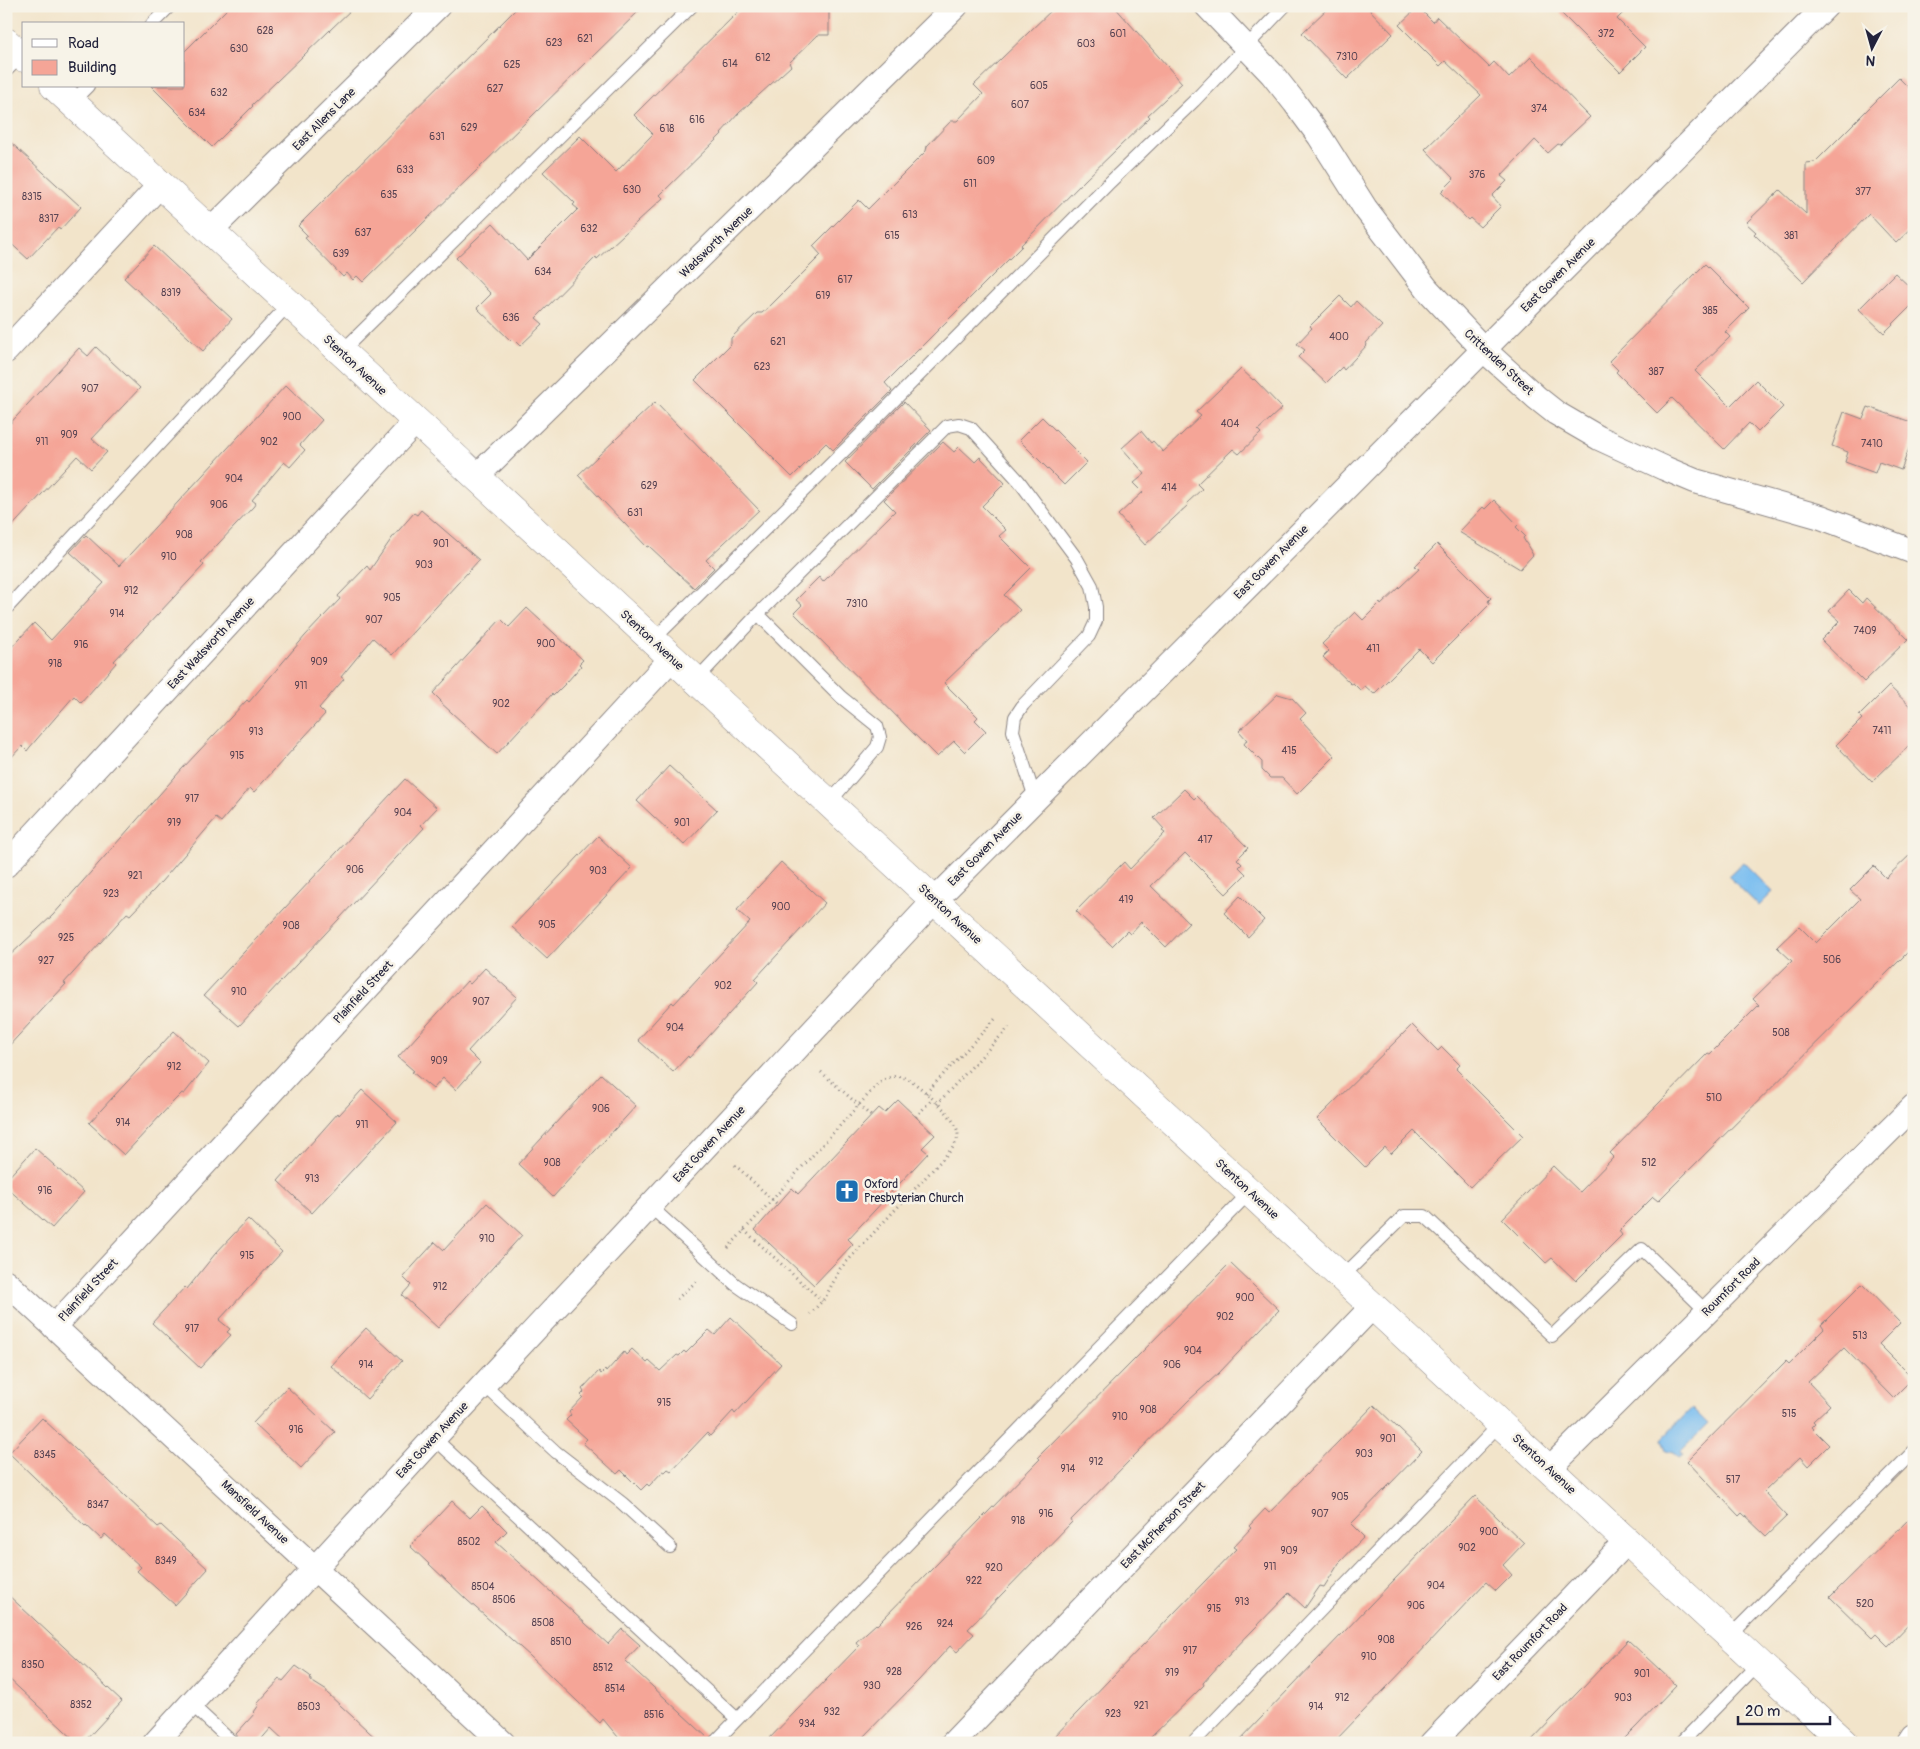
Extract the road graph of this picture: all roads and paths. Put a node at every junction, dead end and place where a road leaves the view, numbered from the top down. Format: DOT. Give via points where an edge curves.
graph roads {
  1 [pos="170,6"];
  2 [pos="438,6"];
  3 [pos="692,6"];
  4 [pos="956,6"];
  5 [pos="1207,6"];
  6 [pos="1285,6"];
  7 [pos="1826,6"];
  8 [pos="154,22"];
  9 [pos="1246,46"];
  10 [pos="71,92"];
  11 [pos="160,185"];
  12 [pos="210,231"];
  13 [pos="289,304"];
  14 [pos="1484,350"];
  15 [pos="6,351"];
  16 [pos="341,352"];
  17 [pos="416,421"];
  18 [pos="476,477"];
  19 [pos="1914,552"];
  20 [pos="6,609"];
  21 [pos="758,614"];
  22 [pos="662,649"];
  23 [pos="696,680"];
  24 [pos="1035,798"];
  25 [pos="829,803"];
  26 [pos="6,865"];
  27 [pos="934,900"];
  28 [pos="998,1017"];
  29 [pos="1009,1028"];
  30 [pos="821,1072"];
  31 [pos="926,1093"];
  32 [pos="932,1099"];
  33 [pos="937,1104"];
  34 [pos="859,1105"];
  35 [pos="1914,1106"];
  36 [pos="871,1116"];
  37 [pos="916,1117"];
  38 [pos="735,1166"];
  39 [pos="1250,1192"];
  40 [pos="772,1199"];
  41 [pos="777,1204"];
  42 [pos="651,1207"];
  43 [pos="744,1230"];
  44 [pos="724,1252"];
  45 [pos="701,1277"];
  46 [pos="1342,1278"];
  47 [pos="6,1282"];
  48 [pos="677,1299"];
  49 [pos="822,1301"];
  50 [pos="1373,1306"];
  51 [pos="1707,1312"];
  52 [pos="809,1315"];
  53 [pos="792,1324"];
  54 [pos="54,1327"];
  55 [pos="484,1385"];
  56 [pos="1500,1424"];
  57 [pos="434,1438"];
  58 [pos="1914,1450"];
  59 [pos="1549,1469"];
  60 [pos="1627,1541"];
  61 [pos="670,1547"];
  62 [pos="315,1568"];
  63 [pos="1730,1636"];
  64 [pos="1758,1663"];
  65 [pos="191,1704"];
  66 [pos="737,1719"];
  67 [pos="1914,1737"];
  68 [pos="155,1743"];
  69 [pos="233,1743"];
  70 [pos="503,1743"];
  71 [pos="714,1743"];
  72 [pos="953,1743"];
  73 [pos="1193,1743"];
  74 [pos="1432,1743"];
  75 [pos="1681,1743"];
  76 [pos="1845,1743"];
  77 [pos="1910,1743"];
  1 -- 8 [label="lane"];
  2 -- 12 [label="street, East Allens Lane"];
  3 -- 16 [label="lane"];
  4 -- 18 [label="street, Wadsworth Avenue"];
  5 -- 9 [label="street, Crittenden Street"];
  6 -- 9 [label="lane"];
  7 -- 14 [label="street, East Gowen Avenue"];
  9 -- 14 [label="street, Crittenden Street" via="1295,103 1426,289"];
  9 -- 22 [label="lane" via="861,434"];
  10 -- 11 [label="main road, Stenton Avenue"];
  11 -- 12 [label="main road, Stenton Avenue"];
  11 -- 15 [label="street"];
  12 -- 13 [label="main road, Stenton Avenue"];
  13 -- 16 [label="main road, Stenton Avenue"];
  13 -- 20 [label="lane"];
  14 -- 19 [label="street, Crittenden Street" via="1556,413 1599,438 1695,481 1821,517"];
  14 -- 24 [label="street, East Gowen Avenue"];
  16 -- 17 [label="main road, Stenton Avenue"];
  17 -- 18 [label="main road, Stenton Avenue"];
  17 -- 26 [label="street, East Wadsworth Avenue"];
  18 -- 22 [label="main road, Stenton Avenue"];
  21 -- 23 [label="lane"];
  21 -- 24 [label="lane" via="947,426 960,424 971,428 1019,481 1077,559 1092,586 1096,607 1096,621 1089,636 1015,717 1013,731"];
  21 -- 25 [label="lane" via="841,697 877,726 880,737 877,747"];
  22 -- 23 [label="main road, Stenton Avenue"];
  22 -- 54 [label="street, Plainfield Street"];
  23 -- 25 [label="main road, Stenton Avenue"];
  24 -- 27 [label="street, East Gowen Avenue"];
  25 -- 27 [label="main road, Stenton Avenue"];
  27 -- 39 [label="main road, Stenton Avenue"];
  27 -- 42 [label="street, East Gowen Avenue"];
  28 -- 31 [label="path"];
  29 -- 33 [label="path"];
  30 -- 34 [label="path"];
  31 -- 32 [label="path"];
  31 -- 34 [label="path" via="905,1077 890,1077 877,1085"];
  32 -- 33 [label="path"];
  32 -- 37 [label="path"];
  33 -- 49 [label="path" via="952,1118 957,1130 958,1137 951,1150 840,1269"];
  34 -- 36 [label="path"];
  34 -- 40 [label="path"];
  35 -- 51 [label="street, Roumfort Road"];
  38 -- 40 [label="path"];
  39 -- 46 [label="main road, Stenton Avenue"];
  39 -- 66 [label="lane"];
  40 -- 41 [label="path"];
  40 -- 43 [label="path"];
  42 -- 53 [label="lane" via="735,1284"];
  42 -- 55 [label="street, East Gowen Avenue"];
  43 -- 44 [label="path"];
  43 -- 49 [label="path"];
  45 -- 48 [label="path"];
  46 -- 50 [label="main road, Stenton Avenue"];
  46 -- 51 [label="lane" via="1404,1216 1425,1216 1552,1336 1642,1249"];
  47 -- 54 [label="street, Mansfield Avenue"];
  49 -- 52 [label="path"];
  50 -- 56 [label="main road, Stenton Avenue"];
  50 -- 72 [label="street, East McPherson Street"];
  51 -- 59 [label="street, Roumfort Road"];
  54 -- 62 [label="street, Mansfield Avenue"];
  55 -- 57 [label="street, East Gowen Avenue"];
  55 -- 61 [label="lane" via="556,1452 622,1503"];
  56 -- 59 [label="main road, Stenton Avenue"];
  56 -- 73 [label="lane"];
  57 -- 62 [label="street, East Gowen Avenue"];
  57 -- 66 [label="lane"];
  58 -- 63 [label="lane"];
  59 -- 60 [label="main road, Stenton Avenue"];
  60 -- 63 [label="main road, Stenton Avenue"];
  60 -- 74 [label="street, East Roumfort Road"];
  62 -- 65 [label="street, East Gowen Avenue"];
  62 -- 70 [label="street, Mansfield Avenue"];
  63 -- 64 [label="main road, Stenton Avenue"];
  64 -- 75 [label="lane"];
  64 -- 76 [label="main road, Stenton Avenue"];
  65 -- 68 [label="street, East Gowen Avenue"];
  65 -- 69 [label="lane"];
  66 -- 71 [label="lane"];
  67 -- 77 [label="street"];
}
